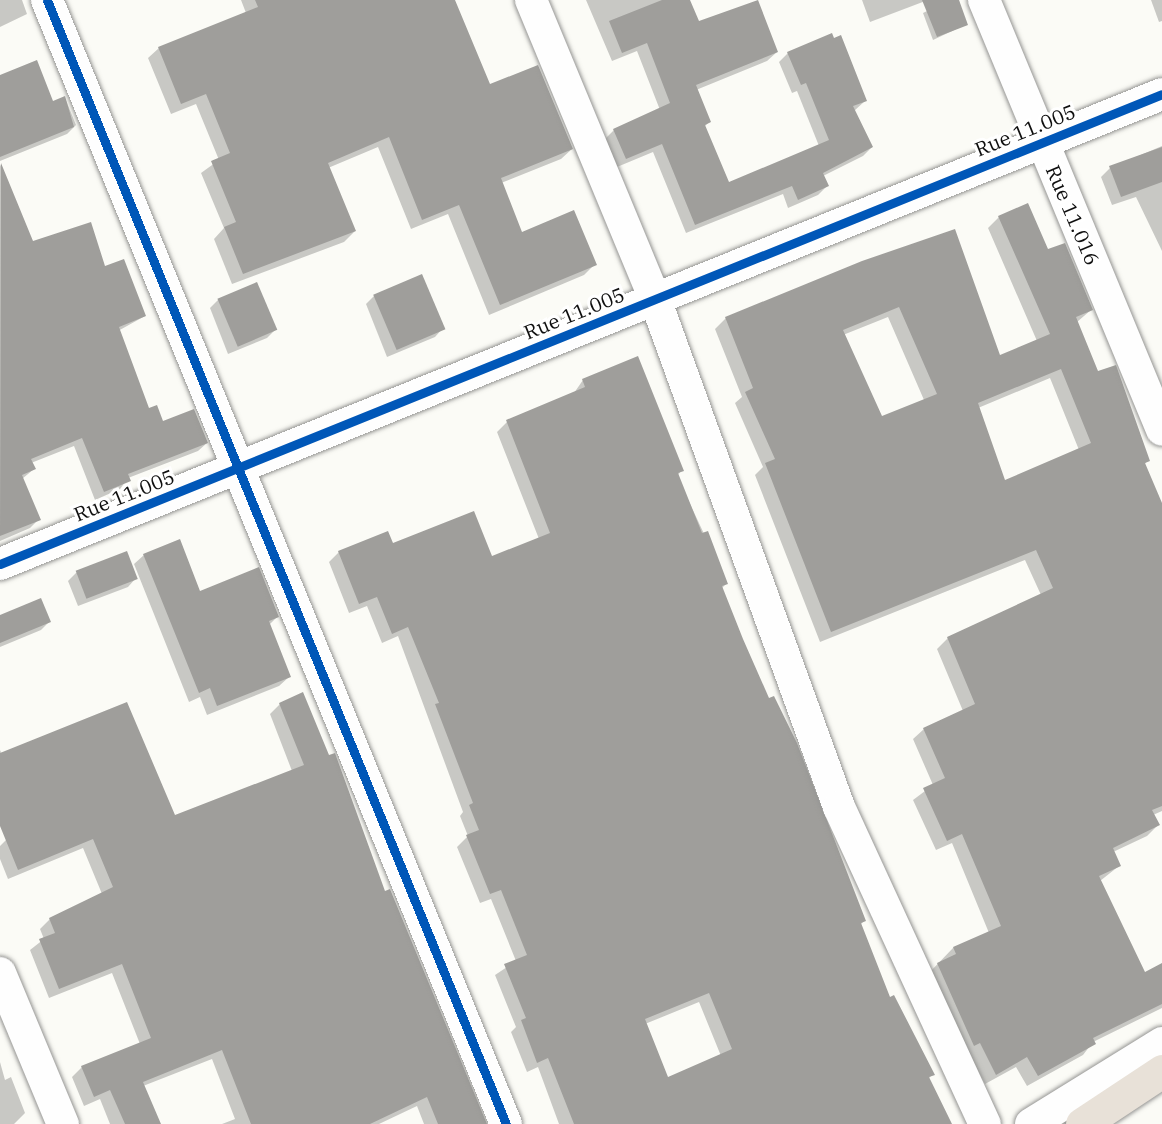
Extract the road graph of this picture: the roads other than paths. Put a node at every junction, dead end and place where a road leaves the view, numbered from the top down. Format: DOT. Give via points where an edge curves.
graph roads {
  1 [pos="47,0"];
  2 [pos="531,0"];
  3 [pos="984,0"];
  4 [pos="1162,94"];
  5 [pos="1042,143"];
  6 [pos="655,299"];
  7 [pos="1162,430"];
  8 [pos="239,468"];
  9 [pos="0,564"];
  10 [pos="0,973"];
  11 [pos="1162,1042"];
  12 [pos="1162,1071"];
  13 [pos="63,1124"];
  14 [pos="506,1124"];
  15 [pos="985,1124"];
  16 [pos="1031,1124"];
  17 [pos="1082,1124"];
  1 -- 8 [label="street"];
  2 -- 6 [label="street"];
  3 -- 5 [label="street, Rue 11.016"];
  4 -- 5 [label="street, Rue 11.005"];
  5 -- 6 [label="street, Rue 11.005"];
  5 -- 7 [label="street, Rue 11.016"];
  6 -- 8 [label="street, Rue 11.005"];
  6 -- 15 [label="street" via="839,807"];
  8 -- 9 [label="street, Rue 11.005"];
  8 -- 14 [label="street"];
  10 -- 13 [label="street"];
  11 -- 16 [label="street"];
  12 -- 17 [label="highway"];
}
